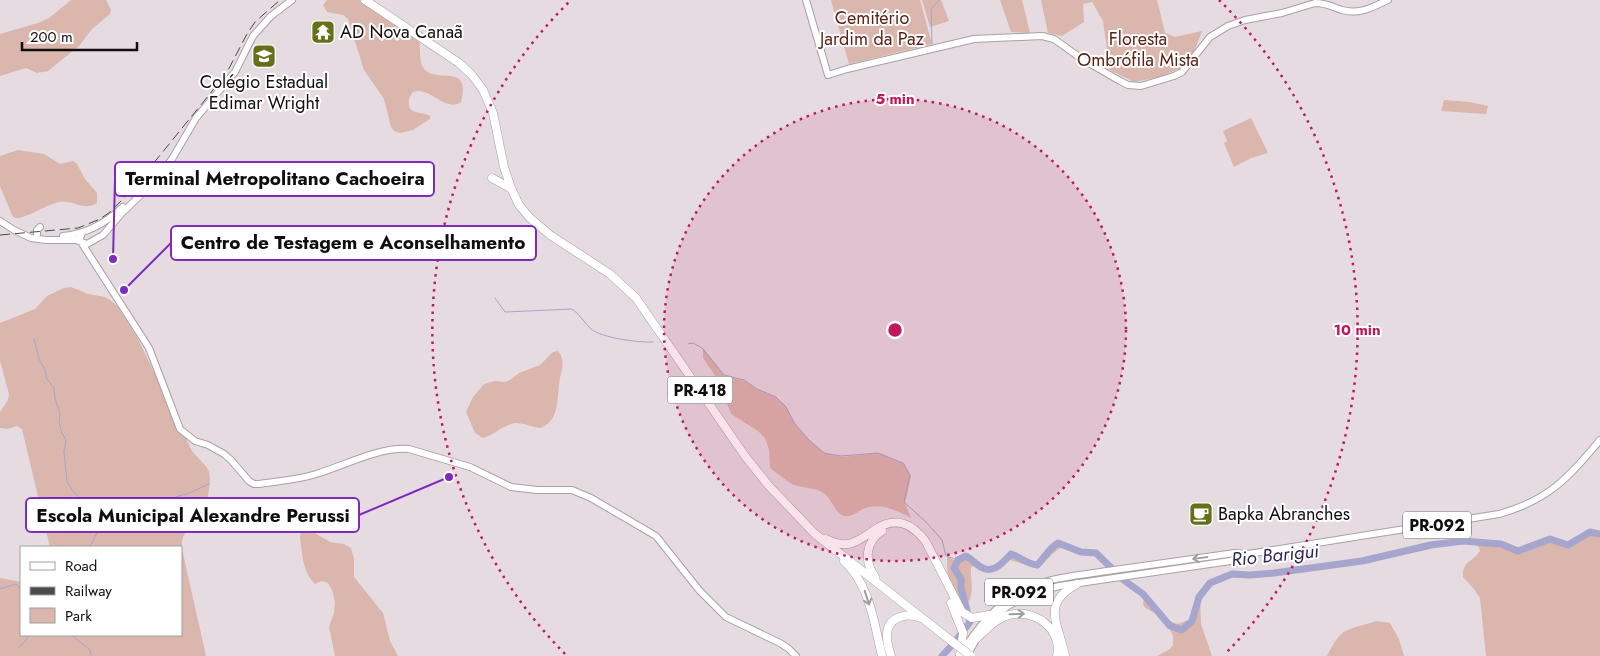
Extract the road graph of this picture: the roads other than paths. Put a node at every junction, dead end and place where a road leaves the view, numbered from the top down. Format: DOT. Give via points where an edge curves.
graph roads {
  1 [pos="292,0"];
  2 [pos="365,0"];
  3 [pos="806,0"];
  4 [pos="1388,0"];
  5 [pos="158,176"];
  6 [pos="492,178"];
  7 [pos="511,188"];
  8 [pos="0,215"];
  9 [pos="0,221"];
  10 [pos="100,224"];
  11 [pos="40,227"];
  12 [pos="106,232"];
  13 [pos="24,233"];
  14 [pos="82,233"];
  15 [pos="38,234"];
  16 [pos="84,243"];
  17 [pos="1600,440"];
  18 [pos="815,534"];
  19 [pos="1248,554"];
  20 [pos="879,582"];
  21 [pos="1077,584"];
  22 [pos="989,615"];
  23 [pos="925,619"];
  24 [pos="977,638"];
  25 [pos="796,656"];
  26 [pos="882,656"];
  27 [pos="891,656"];
  28 [pos="962,656"];
  29 [pos="971,656"];
  30 [pos="1056,656"];
  31 [pos="1065,656"];
  1 -- 5 [label="main road" via="253,36 235,72 196,118"];
  2 -- 7 [label="highway, PR-418" via="472,75 483,90 493,114"];
  3 -- 4 [label="main road" via="828,76 974,39 1042,36 1054,39 1120,81 1141,86 1182,72 1210,37 1237,22 1316,3 1355,12"];
  5 -- 10 [label="main road"];
  5 -- 12 [label="main road"];
  6 -- 7 [label="highway"];
  7 -- 18 [label="highway, PR-418" via="530,218 610,274 636,298 746,456 769,486"];
  8 -- 13 [label="main road"];
  9 -- 13 [label="main road"];
  10 -- 12 [label="main road" via="105,226"];
  10 -- 14 [label="main road"];
  11 -- 15 [label="main road"];
  12 -- 16 [label="main road" via="96,240"];
  13 -- 15 [label="main road"];
  13 -- 16 [label="main road" via="31,238"];
  14 -- 15 [label="main road"];
  14 -- 16 [label="main road" via="80,238"];
  16 -- 25 [label="main road" via="149,348 180,429 195,441 224,454 254,484 307,477 384,451 408,449 470,467 510,487 572,490 656,536 699,590 726,617 780,643"];
  17 -- 19 [label="main road, PR-092" via="1554,489 1510,511"];
  18 -- 20 [label="highway, PR-418"];
  18 -- 22 [label="highway" via="846,544 889,523 910,526 926,542 962,612 972,618"];
  18 -- 26 [label="highway, one-way" via="854,570 863,587"];
  19 -- 21 [label="main road, PR-092" via="1237,560"];
  19 -- 22 [label="main road, PR-092, one-way" via="1235,553 1070,577 1029,587"];
  20 -- 23 [label="highway, PR-418"];
  20 -- 28 [label="highway" via="868,563 870,542 888,528 907,528 922,543 960,622"];
  21 -- 24 [label="main road, PR-092" via="1040,591 1012,602 991,620"];
  21 -- 31 [label="highway" via="1059,596 1055,603"];
  22 -- 28 [label="main road, PR-092" via="970,638"];
  23 -- 27 [label="highway" via="907,614 894,620 886,638"];
  23 -- 29 [label="highway, PR-418, bridge"];
  24 -- 28 [label="main road, PR-092"];
  24 -- 30 [label="highway, one-way" via="1000,618 1022,613 1034,616 1051,628 1056,637"];
}
